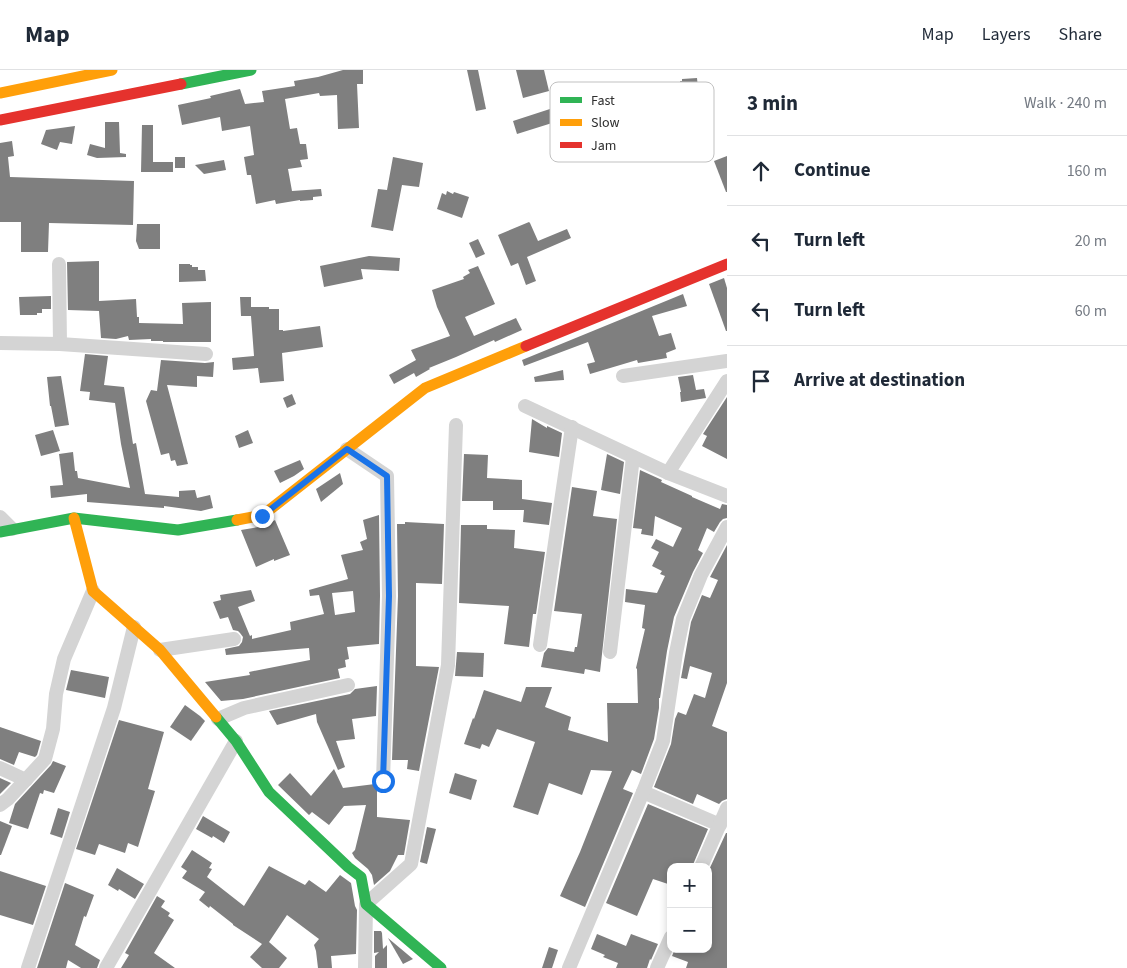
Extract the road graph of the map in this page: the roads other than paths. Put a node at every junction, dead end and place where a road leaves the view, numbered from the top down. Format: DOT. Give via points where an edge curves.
graph roads {
  1 [pos="112,70"];
  2 [pos="251,70"];
  3 [pos="0,93"];
  4 [pos="0,120"];
  5 [pos="59,264"];
  6 [pos="727,264"];
  7 [pos="0,343"];
  8 [pos="60,344"];
  9 [pos="206,354"];
  10 [pos="727,361"];
  11 [pos="623,376"];
  12 [pos="727,381"];
  13 [pos="525,406"];
  14 [pos="456,425"];
  15 [pos="572,427"];
  16 [pos="347,449"];
  17 [pos="633,457"];
  18 [pos="668,473"];
  19 [pos="727,496"];
  20 [pos="0,517"];
  21 [pos="74,518"];
  22 [pos="727,527"];
  23 [pos="6,531"];
  24 [pos="93,591"];
  25 [pos="134,627"];
  26 [pos="234,639"];
  27 [pos="540,645"];
  28 [pos="160,650"];
  29 [pos="610,652"];
  30 [pos="348,685"];
  31 [pos="218,719"];
  32 [pos="236,741"];
  33 [pos="0,768"];
  34 [pos="26,780"];
  35 [pos="383,781"];
  36 [pos="643,792"];
  37 [pos="0,805"];
  38 [pos="727,808"];
  39 [pos="720,825"];
  40 [pos="703,863"];
  41 [pos="366,904"];
  42 [pos="667,947"];
  43 [pos="28,968"];
  44 [pos="106,968"];
  45 [pos="365,968"];
  46 [pos="442,968"];
  47 [pos="569,968"];
  48 [pos="658,968"];
  1 -- 3 [label="street"];
  2 -- 4 [label="street"];
  5 -- 8 [label="street"];
  6 -- 16 [label="street" via="425,388"];
  7 -- 8 [label="street"];
  8 -- 9 [label="street"];
  10 -- 11 [label="street"];
  12 -- 18 [label="street"];
  13 -- 15 [label="street"];
  14 -- 41 [label="street" via="448,665 411,864"];
  15 -- 17 [label="street"];
  15 -- 27 [label="street"];
  16 -- 21 [label="street" via="262,516 178,530"];
  16 -- 35 [label="street" via="387,476 389,596"];
  17 -- 18 [label="street"];
  17 -- 29 [label="street"];
  18 -- 19 [label="street"];
  20 -- 23 [label="street"];
  21 -- 23 [label="street"];
  21 -- 24 [label="street"];
  22 -- 36 [label="street" via="701,575 683,619 663,741"];
  24 -- 25 [label="street"];
  24 -- 34 [label="street" via="64,659 56,694 54,729 45,759"];
  25 -- 28 [label="street"];
  25 -- 43 [label="street" via="114,708"];
  26 -- 28 [label="street"];
  28 -- 31 [label="street"];
  30 -- 31 [label="street" via="244,708"];
  31 -- 32 [label="street"];
  32 -- 41 [label="street" via="269,792 361,877"];
  32 -- 44 [label="street"];
  33 -- 34 [label="street"];
  34 -- 37 [label="street"];
  36 -- 39 [label="street"];
  36 -- 47 [label="street"];
  38 -- 39 [label="street"];
  39 -- 40 [label="street"];
  41 -- 45 [label="street"];
  41 -- 46 [label="street"];
  42 -- 48 [label="street"];
}
